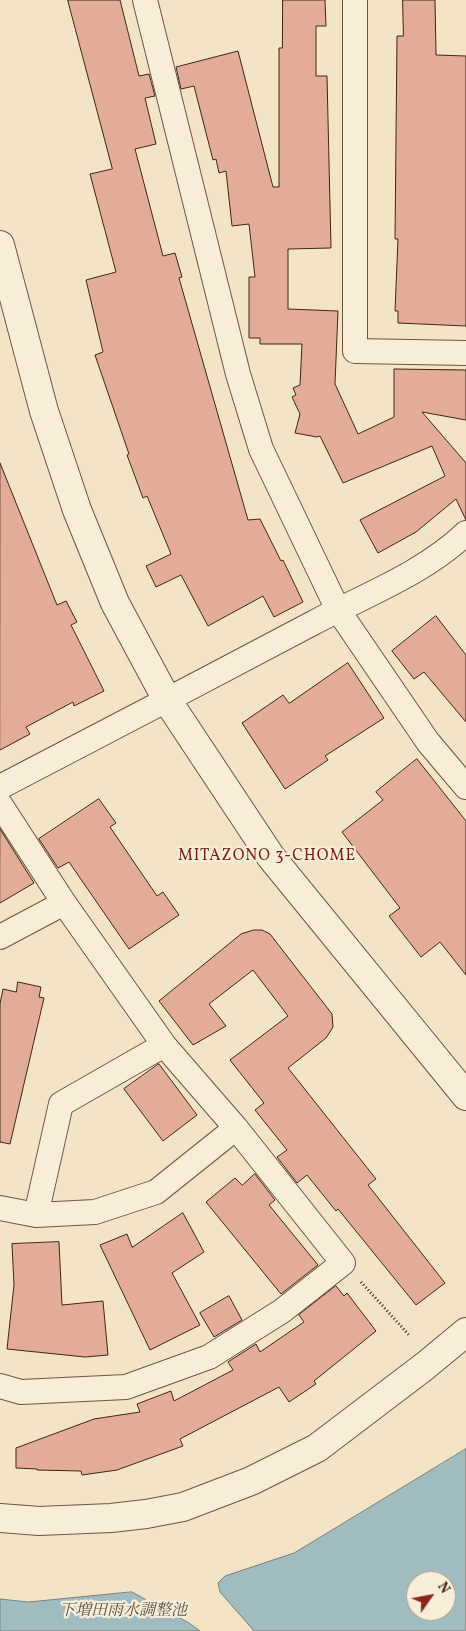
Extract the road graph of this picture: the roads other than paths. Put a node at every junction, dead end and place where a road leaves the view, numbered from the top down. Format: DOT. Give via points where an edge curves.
graph roads {
  1 [pos="145,0"];
  2 [pos="355,0"];
  3 [pos="0,245"];
  4 [pos="466,353"];
  5 [pos="466,533"];
  6 [pos="338,610"];
  7 [pos="167,700"];
  8 [pos="0,787"];
  9 [pos="466,787"];
  10 [pos="0,804"];
  11 [pos="64,903"];
  12 [pos="0,937"];
  13 [pos="164,1045"];
  14 [pos="466,1096"];
  15 [pos="236,1128"];
  16 [pos="0,1208"];
  17 [pos="36,1215"];
  18 [pos="466,1332"];
  19 [pos="0,1386"];
  20 [pos="0,1518"];
  1 -- 6 [label="street" via="236,364 261,449"];
  2 -- 4 [label="street" via="355,351"];
  3 -- 7 [label="street" via="44,411 77,510 115,603"];
  5 -- 6 [label="street" via="416,571"];
  6 -- 7 [label="street"];
  6 -- 9 [label="street" via="428,742"];
  7 -- 8 [label="street"];
  7 -- 14 [label="street" via="271,857"];
  10 -- 11 [label="street"];
  11 -- 12 [label="street"];
  11 -- 13 [label="street"];
  13 -- 15 [label="street"];
  13 -- 17 [label="street" via="61,1104"];
  15 -- 17 [label="street" via="156,1192 95,1212"];
  15 -- 19 [label="street" via="343,1263 282,1311 209,1357 126,1387 20,1392"];
  16 -- 17 [label="street"];
  18 -- 20 [label="street" via="317,1448 251,1481 183,1507 146,1514 39,1521"];
}
